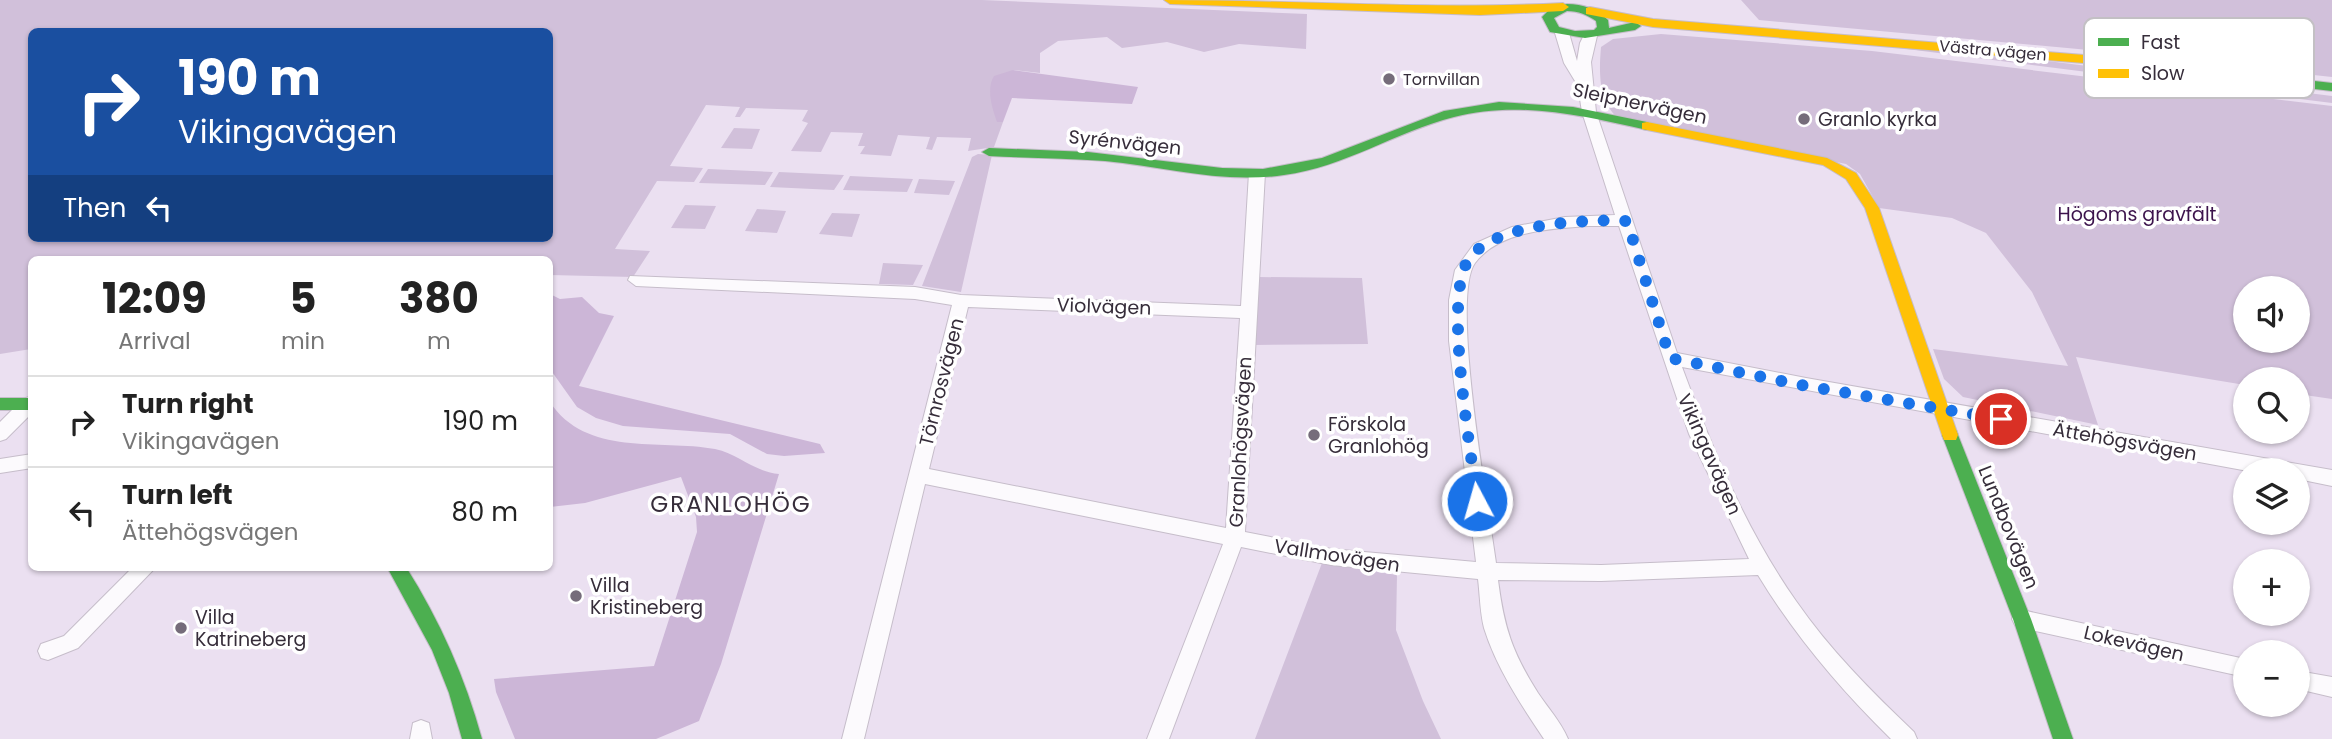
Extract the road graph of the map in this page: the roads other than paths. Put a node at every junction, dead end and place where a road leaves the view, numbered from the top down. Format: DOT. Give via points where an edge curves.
graph roads {
  1 [pos="1170,0"];
  2 [pos="1563,7"];
  3 [pos="1408,9"];
  4 [pos="1590,11"];
  5 [pos="1653,23"];
  6 [pos="1558,31"];
  7 [pos="1594,35"];
  8 [pos="2084,59"];
  9 [pos="1583,83"];
  10 [pos="2314,85"];
  11 [pos="2332,87"];
  12 [pos="1589,112"];
  13 [pos="989,152"];
  14 [pos="1257,173"];
  15 [pos="1851,176"];
  16 [pos="1627,221"];
  17 [pos="636,280"];
  18 [pos="961,301"];
  19 [pos="1247,312"];
  20 [pos="1670,358"];
  21 [pos="0,404"];
  22 [pos="28,404"];
  23 [pos="28,406"];
  24 [pos="1939,408"];
  25 [pos="0,434"];
  26 [pos="2233,461"];
  27 [pos="28,462"];
  28 [pos="0,466"];
  29 [pos="2310,474"];
  30 [pos="919,475"];
  31 [pos="2332,478"];
  32 [pos="1235,537"];
  33 [pos="1763,566"];
  34 [pos="143,571"];
  35 [pos="399,571"];
  36 [pos="1485,571"];
  37 [pos="2022,619"];
  38 [pos="48,651"];
  39 [pos="2233,665"];
  40 [pos="2310,682"];
  41 [pos="2332,687"];
  42 [pos="472,739"];
  43 [pos="853,739"];
  44 [pos="1158,739"];
  45 [pos="1557,739"];
  46 [pos="1906,739"];
  47 [pos="2063,739"];
  1 -- 3 [label="street"];
  2 -- 3 [label="street" via="1518,12"];
  2 -- 4 [label="street, Västra vägen"];
  2 -- 6 [label="street" via="1548,17"];
  3 -- 6 [label="street" via="1521,20"];
  4 -- 5 [label="street, Västra vägen"];
  4 -- 7 [label="street" via="1602,20 1603,28"];
  5 -- 7 [label="street, Västra vägen"];
  5 -- 8 [label="street, Västra vägen"];
  6 -- 7 [label="street, Västra vägen"];
  6 -- 9 [label="street, Vikingavägen"];
  7 -- 9 [label="street, Vikingavägen" via="1585,43"];
  9 -- 12 [label="street, Vikingavägen"];
  10 -- 11 [label="street, Västra vägen"];
  12 -- 14 [label="street, Sleipnervägen" via="1546,106 1469,107 1416,124 1334,160"];
  12 -- 15 [label="street, Sleipnervägen" via="1827,162"];
  12 -- 16 [label="street, Vikingavägen"];
  13 -- 14 [label="street, Syrénvägen"];
  14 -- 19 [label="street, Granlohögsvägen"];
  15 -- 24 [label="street, Lundbovägen" via="1872,208"];
  16 -- 20 [label="street, Vikingavägen"];
  16 -- 36 [label="street" via="1552,222 1489,243 1466,262 1457,295 1458,341"];
  17 -- 18 [label="street, Törnrosvägen" via="915,293"];
  18 -- 19 [label="street, Violvägen"];
  18 -- 30 [label="street, Törnrosvägen"];
  19 -- 32 [label="street, Granlohögsvägen"];
  20 -- 24 [label="street, Ättehögsvägen"];
  20 -- 33 [label="street, Vikingavägen" via="1698,434"];
  21 -- 22 [label="street"];
  23 -- 25 [label="street"];
  24 -- 26 [label="street, Ättehögsvägen"];
  24 -- 37 [label="street, Lundbovägen"];
  27 -- 28 [label="street"];
  29 -- 31 [label="street"];
  30 -- 32 [label="street, Vallmovägen"];
  30 -- 43 [label="street, Törnrosvägen"];
  32 -- 36 [label="street, Vallmovägen" via="1331,557"];
  32 -- 44 [label="street, Granlohögsvägen"];
  33 -- 36 [label="street, Vallmovägen" via="1614,573"];
  33 -- 46 [label="street, Vikingavägen" via="1789,608 1850,685"];
  34 -- 38 [label="street" via="71,642"];
  35 -- 42 [label="street" via="446,656"];
  36 -- 45 [label="street" via="1494,626 1506,660"];
  37 -- 39 [label="street, Lokevägen"];
  37 -- 47 [label="street, Lundbovägen"];
  40 -- 41 [label="street"];
}
